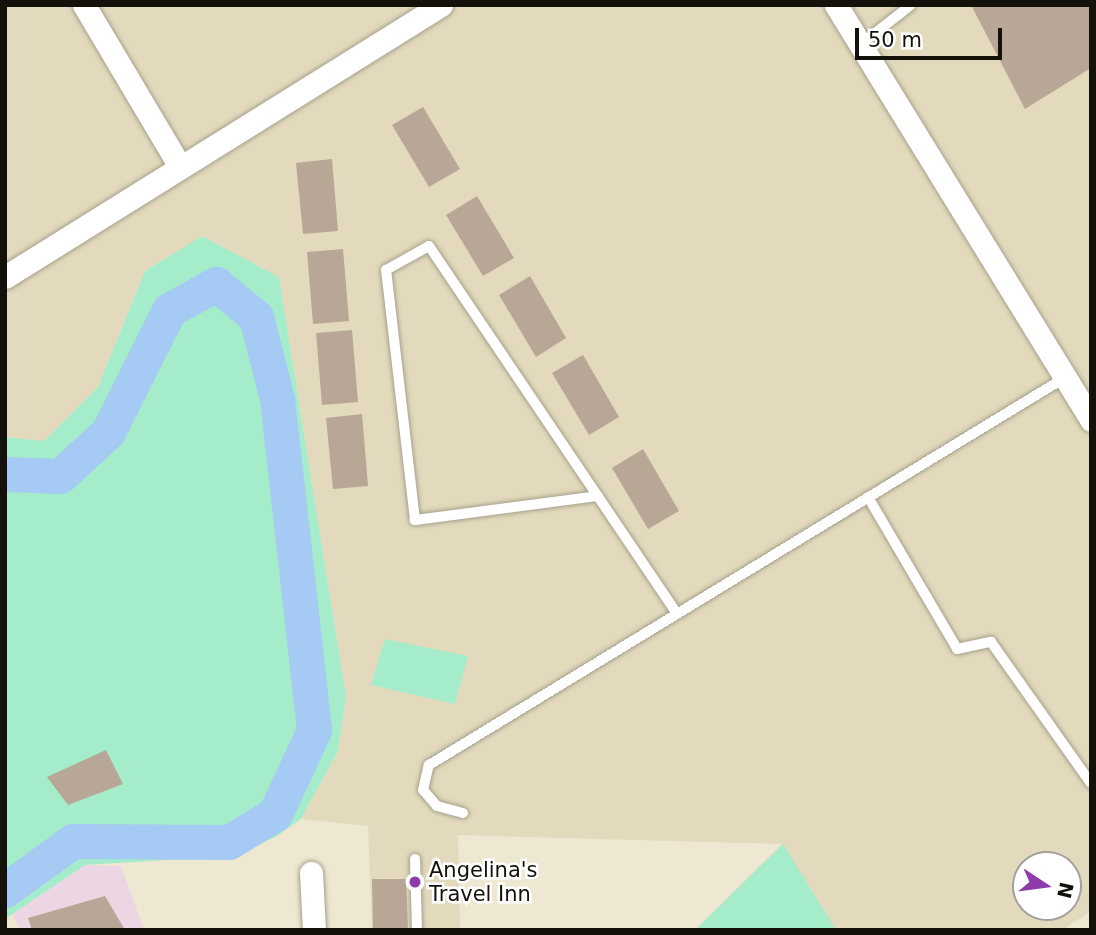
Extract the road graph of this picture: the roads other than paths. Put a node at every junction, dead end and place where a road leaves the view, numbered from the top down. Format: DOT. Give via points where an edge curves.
graph roads {
  1 [pos="84,5"];
  2 [pos="441,5"];
  3 [pos="836,5"];
  4 [pos="911,5"];
  5 [pos="861,44"];
  6 [pos="180,165"];
  7 [pos="5,276"];
  8 [pos="1066,377"];
  9 [pos="1091,420"];
  10 [pos="598,496"];
  11 [pos="868,498"];
  12 [pos="677,613"];
  13 [pos="1091,783"];
  14 [pos="463,813"];
  15 [pos="415,859"];
  16 [pos="311,873"];
  17 [pos="314,930"];
  18 [pos="418,930"];
  1 -- 6 [label="street"];
  2 -- 6 [label="street"];
  3 -- 5 [label="street"];
  4 -- 5 [label="lane"];
  5 -- 8 [label="street"];
  6 -- 7 [label="street"];
  8 -- 9 [label="street"];
  8 -- 11 [label="lane"];
  10 -- 10 [label="lane" via="429,246 386,270 415,520"];
  10 -- 12 [label="lane"];
  11 -- 12 [label="lane"];
  11 -- 13 [label="lane" via="957,649 991,642"];
  12 -- 14 [label="lane" via="429,765 423,790 437,806"];
  15 -- 18 [label="lane"];
  16 -- 17 [label="street"];
}
